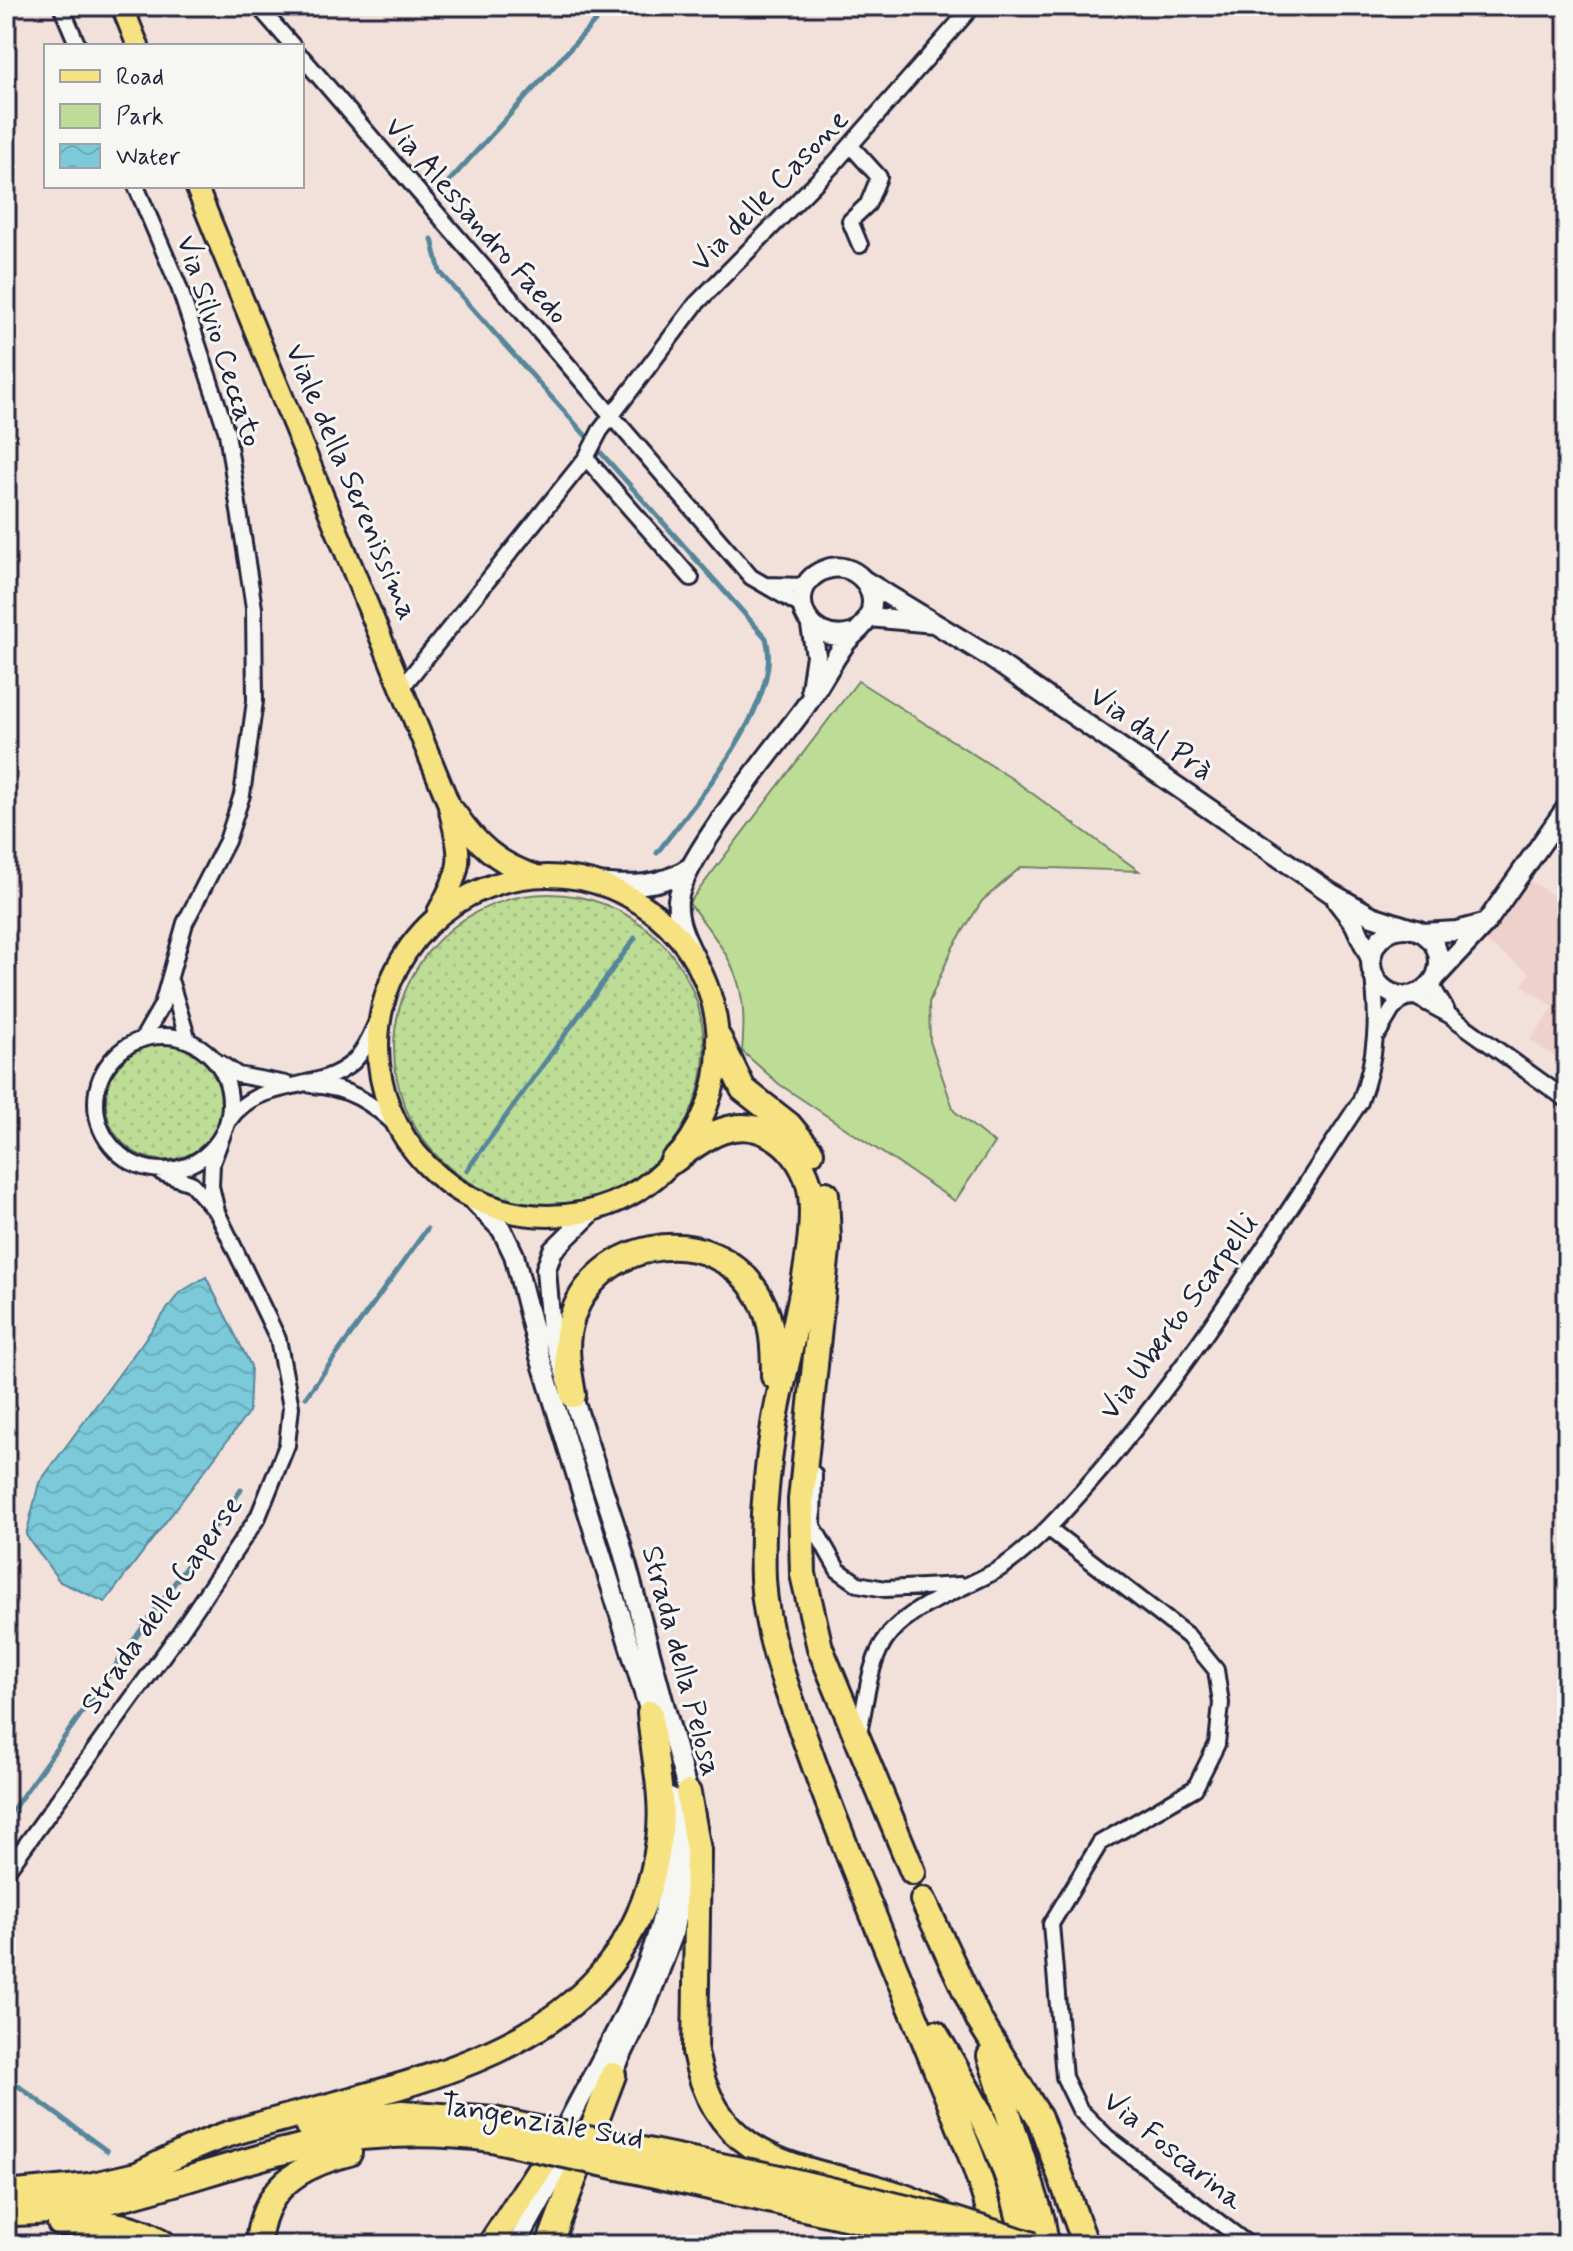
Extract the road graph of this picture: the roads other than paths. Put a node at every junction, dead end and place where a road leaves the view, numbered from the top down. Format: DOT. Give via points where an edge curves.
graph roads {
  1 [pos="61,6"];
  2 [pos="122,6"];
  3 [pos="258,6"];
  4 [pos="973,6"];
  5 [pos="77,44"];
  6 [pos="137,44"];
  7 [pos="291,44"];
  8 [pos="304,59"];
  9 [pos="851,146"];
  10 [pos="137,188"];
  11 [pos="197,188"];
  12 [pos="860,245"];
  13 [pos="611,418"];
  14 [pos="588,453"];
  15 [pos="691,578"];
  16 [pos="865,581"];
  17 [pos="765,585"];
  18 [pos="806,586"];
  19 [pos="803,607"];
  20 [pos="869,617"];
  21 [pos="938,623"];
  22 [pos="811,626"];
  23 [pos="851,634"];
  24 [pos="403,686"];
  25 [pos="808,703"];
  26 [pos="448,802"];
  27 [pos="1567,807"];
  28 [pos="689,868"];
  29 [pos="541,877"];
  30 [pos="595,883"];
  31 [pos="1331,893"];
  32 [pos="436,915"];
  33 [pos="1486,923"];
  34 [pos="1418,931"];
  35 [pos="695,958"];
  36 [pos="1372,964"];
  37 [pos="171,979"];
  38 [pos="1433,981"];
  39 [pos="1409,996"];
  40 [pos="381,1013"];
  41 [pos="1449,1015"];
  42 [pos="143,1038"];
  43 [pos="719,1039"];
  44 [pos="188,1040"];
  45 [pos="1376,1040"];
  46 [pos="216,1061"];
  47 [pos="294,1084"];
  48 [pos="1567,1100"];
  49 [pos="398,1127"];
  50 [pos="225,1130"];
  51 [pos="673,1161"];
  52 [pos="150,1169"];
  53 [pos="471,1198"];
  54 [pos="594,1210"];
  55 [pos="217,1212"];
  56 [pos="816,1362"];
  57 [pos="573,1395"];
  58 [pos="775,1422"];
  59 [pos="1048,1528"];
  60 [pos="970,1584"];
  61 [pos="650,1713"];
  62 [pos="858,1741"];
  63 [pos="688,1793"];
  64 [pos="6,1872"];
  65 [pos="913,1872"];
  66 [pos="923,1900"];
  67 [pos="649,1964"];
  68 [pos="895,1965"];
  69 [pos="979,2020"];
  70 [pos="613,2075"];
  71 [pos="493,2129"];
  72 [pos="454,2134"];
  73 [pos="559,2139"];
  74 [pos="135,2176"];
  75 [pos="6,2194"];
  76 [pos="6,2213"];
  77 [pos="531,2216"];
  78 [pos="952,2219"];
  79 [pos="6,2224"];
  80 [pos="1084,2240"];
  81 [pos="166,2245"];
  82 [pos="258,2245"];
  83 [pos="490,2245"];
  84 [pos="516,2245"];
  85 [pos="549,2245"];
  86 [pos="972,2245"];
  87 [pos="998,2245"];
  88 [pos="1024,2245"];
  89 [pos="1033,2245"];
  90 [pos="1046,2245"];
  91 [pos="1249,2245"];
  1 -- 5 [label="street"];
  2 -- 6 [label="main road"];
  3 -- 7 [label="street"];
  4 -- 9 [label="street, Via delle Casone"];
  8 -- 13 [label="street, Via Alessandro Faedo"];
  9 -- 12 [label="street" via="879,177 868,204 850,221"];
  9 -- 13 [label="street, Via delle Casone" via="696,304"];
  10 -- 37 [label="street, Via Silvio Ceccato" via="179,287 227,433 254,608 255,701 242,795 227,841 185,923"];
  11 -- 24 [label="main road, Viale della Serenissima"];
  13 -- 14 [label="street, Via delle Casone"];
  13 -- 17 [label="street" via="751,577"];
  14 -- 15 [label="street"];
  14 -- 24 [label="street, Via delle Casone"];
  16 -- 18 [label="street" via="834,567 813,576"];
  16 -- 20 [label="street" via="872,599"];
  16 -- 21 [label="street, Via dal Prà"];
  17 -- 18 [label="street"];
  17 -- 19 [label="street"];
  18 -- 19 [label="street"];
  19 -- 22 [label="street"];
  20 -- 21 [label="street, Via dal Prà"];
  20 -- 23 [label="street"];
  21 -- 31 [label="street, Via dal Prà"];
  22 -- 23 [label="street" via="830,636"];
  22 -- 25 [label="street" via="816,655"];
  23 -- 25 [label="street"];
  24 -- 26 [label="main road, Viale della Serenissima"];
  25 -- 28 [label="street"];
  26 -- 29 [label="main road, Viale della Serenissima" via="478,844 506,866"];
  26 -- 32 [label="main road, Viale della Serenissima" via="460,853 457,877"];
  27 -- 33 [label="street"];
  28 -- 30 [label="street" via="643,885"];
  28 -- 35 [label="street" via="678,909"];
  29 -- 30 [label="main road"];
  29 -- 32 [label="main road" via="480,889"];
  30 -- 35 [label="main road" via="661,918"];
  31 -- 34 [label="street, Via dal Prà" via="1372,916"];
  31 -- 36 [label="street, Via dal Prà" via="1354,923"];
  32 -- 40 [label="main road" via="404,953"];
  33 -- 34 [label="street" via="1472,929"];
  33 -- 38 [label="street"];
  34 -- 36 [label="street" via="1390,932 1381,939"];
  34 -- 38 [label="street" via="1436,949 1439,969"];
  35 -- 43 [label="main road" via="713,1001"];
  36 -- 39 [label="street" via="1382,987"];
  36 -- 45 [label="street, Via Uberto Scarpelli"];
  37 -- 42 [label="street, Via Silvio Ceccato"];
  37 -- 44 [label="street, Via Silvio Ceccato"];
  38 -- 39 [label="street"];
  38 -- 41 [label="street"];
  39 -- 41 [label="street"];
  39 -- 45 [label="street, Via Uberto Scarpelli" via="1381,1026"];
  40 -- 47 [label="street, Strada delle Caperse" via="350,1065"];
  40 -- 49 [label="main road" via="380,1069"];
  41 -- 48 [label="street"];
  42 -- 44 [label="street"];
  42 -- 52 [label="street, Strada delle Caperse" via="111,1060 96,1097 104,1135 132,1163"];
  43 -- 51 [label="main road" via="712,1094 695,1132"];
  43 -- 56 [label="highway" via="743,1089 802,1139 824,1184 828,1240"];
  44 -- 46 [label="street, Strada delle Caperse"];
  45 -- 59 [label="street, Via Uberto Scarpelli" via="1360,1102 1293,1202 1131,1432"];
  46 -- 47 [label="street, Strada delle Caperse" via="238,1075"];
  46 -- 50 [label="street, Strada delle Caperse" via="230,1091"];
  47 -- 49 [label="street, Strada delle Caperse" via="356,1095"];
  47 -- 50 [label="street, Strada delle Caperse" via="245,1102"];
  49 -- 53 [label="main road" via="429,1168"];
  50 -- 52 [label="street, Strada delle Caperse" via="193,1164"];
  50 -- 55 [label="street, Strada delle Caperse" via="212,1163"];
  51 -- 54 [label="main road" via="641,1189"];
  51 -- 58 [label="highway" via="716,1133 745,1126 787,1146 804,1171 811,1200 810,1236"];
  52 -- 55 [label="street, Strada delle Caperse" via="191,1183"];
  53 -- 54 [label="main road" via="532,1216"];
  53 -- 61 [label="street, Strada della Pelosa" via="502,1230 514,1255 540,1357"];
  54 -- 57 [label="street, Strada della Pelosa" via="553,1250 546,1269 551,1330"];
  55 -- 64 [label="street, Strada delle Caperse" via="278,1339 291,1407 287,1445 258,1517"];
  56 -- 60 [label="street, Via Uberto Scarpelli" via="813,1526 828,1557 858,1584 885,1589"];
  56 -- 62 [label="highway" via="801,1500 803,1574 820,1648"];
  57 -- 58 [label="highway" via="568,1335 586,1288 619,1259 644,1249 697,1248 740,1271 764,1308 773,1346"];
  57 -- 63 [label="street, Strada della Pelosa" via="620,1541"];
  58 -- 68 [label="highway" via="762,1524 763,1583 773,1643 847,1857"];
  59 -- 60 [label="street, Via Uberto Scarpelli" via="1002,1568"];
  59 -- 91 [label="street, Via Foscarina" via="1188,1636 1216,1670 1221,1703 1217,1744 1195,1788 1100,1843 1051,1924 1064,2077 1080,2110 1107,2137"];
  60 -- 62 [label="street, Via Uberto Scarpelli" via="914,1614 888,1635 878,1655"];
  61 -- 67 [label="street, Strada della Pelosa" via="668,1781 673,1829 669,1899"];
  61 -- 74 [label="highway" via="661,1807 650,1883 610,1964 579,1998 513,2045 470,2063 231,2133"];
  62 -- 65 [label="highway"];
  63 -- 70 [label="street, Strada della Pelosa" via="685,1866 673,1935"];
  63 -- 78 [label="highway, bridge" via="698,1850 693,2016 701,2085 735,2137 764,2154 801,2169 909,2196"];
  66 -- 69 [label="highway"];
  67 -- 73 [label="street, Tangenziale Sud"];
  68 -- 87 [label="highway" via="977,2173"];
  68 -- 88 [label="highway" via="987,2122"];
  69 -- 80 [label="highway" via="1039,2117"];
  69 -- 90 [label="highway"];
  70 -- 77 [label="street, Strada della Pelosa"];
  70 -- 85 [label="highway"];
  71 -- 72 [label="highway, Tangenziale Sud"];
  71 -- 74 [label="highway, Tangenziale Sud" via="402,2113 328,2121"];
  71 -- 78 [label="highway, Tangenziale Sud, bridge" via="780,2178"];
  71 -- 86 [label="highway, Tangenziale Sud, bridge"];
  72 -- 76 [label="highway, Tangenziale Sud" via="377,2135 309,2146 138,2195 76,2208"];
  72 -- 82 [label="highway" via="425,2144 362,2149 320,2160 290,2177 266,2208"];
  73 -- 77 [label="street, Strada della Pelosa"];
  73 -- 83 [label="highway"];
  74 -- 75 [label="highway, Tangenziale Sud"];
  77 -- 84 [label="street, Strada della Pelosa"];
  78 -- 89 [label="highway, Tangenziale Sud, bridge"];
  79 -- 81 [label="highway" via="104,2222 132,2227"];
}
